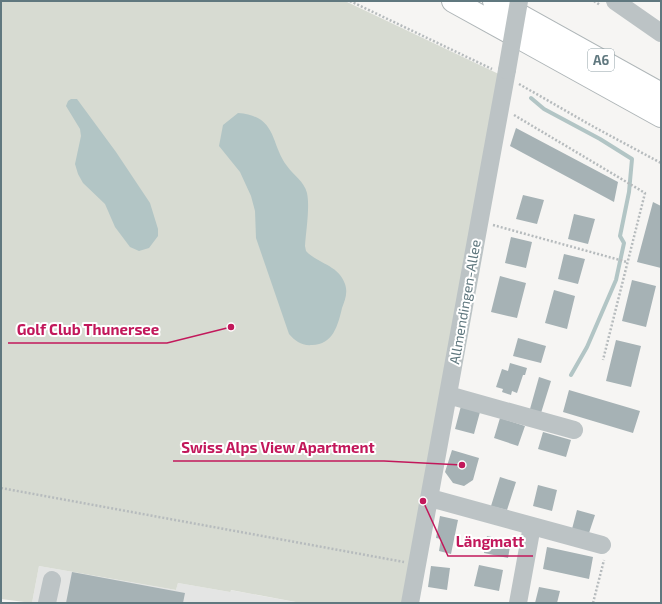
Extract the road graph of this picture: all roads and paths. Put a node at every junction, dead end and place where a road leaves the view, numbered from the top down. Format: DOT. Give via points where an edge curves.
graph roads {
  1 [pos="350,1"];
  2 [pos="452,1"];
  3 [pos="494,1"];
  4 [pos="519,1"];
  5 [pos="615,1"];
  6 [pos="661,33"];
  7 [pos="506,73"];
  8 [pos="661,94"];
  9 [pos="500,106"];
  10 [pos="661,116"];
  11 [pos="661,163"];
  12 [pos="479,222"];
  13 [pos="628,262"];
  14 [pos="603,360"];
  15 [pos="448,395"];
  16 [pos="574,430"];
  17 [pos="1,488"];
  18 [pos="430,498"];
  19 [pos="532,526"];
  20 [pos="602,546"];
  21 [pos="417,564"];
  22 [pos="52,580"];
  23 [pos="47,603"];
  24 [pos="410,603"];
  25 [pos="518,603"];
  26 [pos="593,603"];
  1 -- 7 [label="path"];
  2 -- 10 [label="highway, A6"];
  3 -- 8 [label="highway, A6"];
  4 -- 7 [label="street, Allmendingen-Allee, bridge"];
  5 -- 6 [label="street"];
  7 -- 9 [label="street, Allmendingen-Allee"];
  7 -- 11 [label="path"];
  9 -- 12 [label="street, Allmendingen-Allee"];
  9 -- 13 [label="path" via="645,193"];
  12 -- 13 [label="path"];
  12 -- 15 [label="street, Allmendingen-Allee"];
  13 -- 14 [label="path"];
  15 -- 16 [label="street"];
  15 -- 18 [label="street, Allmendingen-Allee"];
  17 -- 21 [label="path"];
  18 -- 19 [label="street"];
  18 -- 21 [label="street, Allmendingen-Allee"];
  19 -- 20 [label="street"];
  19 -- 25 [label="street"];
  20 -- 26 [label="path" via="606,553"];
  21 -- 24 [label="street, Allmendingen-Allee"];
  22 -- 23 [label="street"];
}
